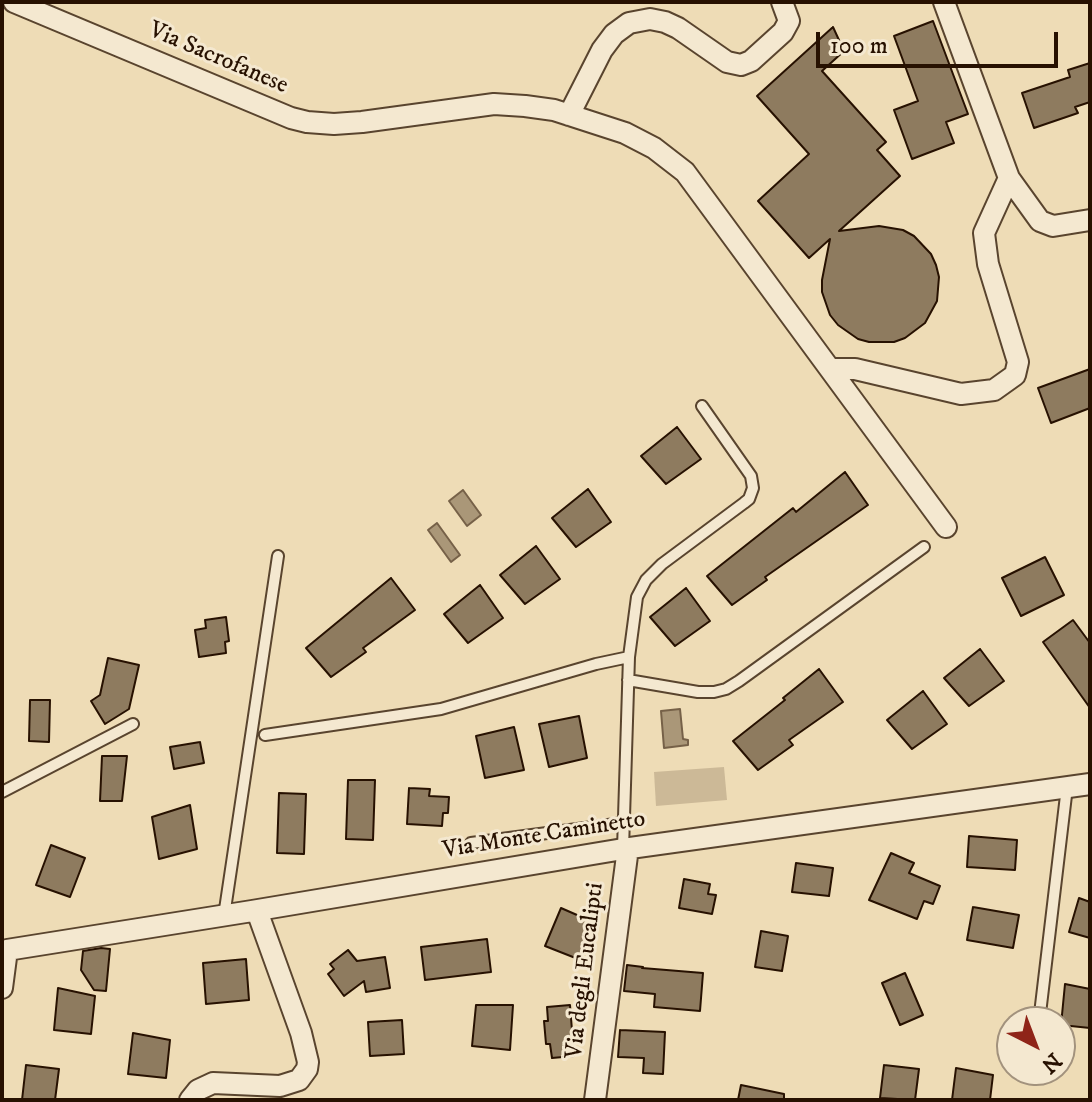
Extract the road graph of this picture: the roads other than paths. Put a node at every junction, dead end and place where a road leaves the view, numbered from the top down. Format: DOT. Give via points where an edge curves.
graph roads {
  1 [pos="14,2"];
  2 [pos="782,2"];
  3 [pos="944,2"];
  4 [pos="569,115"];
  5 [pos="1009,178"];
  6 [pos="1090,220"];
  7 [pos="830,369"];
  8 [pos="702,406"];
  9 [pos="946,527"];
  10 [pos="924,547"];
  11 [pos="278,556"];
  12 [pos="629,657"];
  13 [pos="628,680"];
  14 [pos="133,724"];
  15 [pos="265,735"];
  16 [pos="1090,784"];
  17 [pos="1067,787"];
  18 [pos="2,792"];
  19 [pos="623,823"];
  20 [pos="471,843"];
  21 [pos="625,849"];
  22 [pos="257,911"];
  23 [pos="224,916"];
  24 [pos="2,988"];
  25 [pos="1041,1006"];
  26 [pos="190,1100"];
  27 [pos="595,1100"];
  1 -- 4 [label="street, Via Sacrofanese" via="307,122 362,122 494,104"];
  2 -- 4 [label="street" via="789,21 783,32 741,65 727,62 665,22 629,23 602,50"];
  3 -- 5 [label="street"];
  4 -- 7 [label="street, Via Sacrofanese" via="625,133 685,172"];
  5 -- 6 [label="street" via="1040,221 1053,226"];
  5 -- 7 [label="street" via="984,233 988,264 1018,362 1015,375 994,390 961,394 855,369"];
  7 -- 9 [label="street, Via Sacrofanese"];
  8 -- 12 [label="lane" via="751,476 753,488 744,503 646,580 637,597"];
  10 -- 13 [label="lane" via="726,689 698,692"];
  11 -- 23 [label="lane"];
  12 -- 13 [label="lane"];
  12 -- 15 [label="lane" via="454,706"];
  13 -- 19 [label="lane"];
  14 -- 18 [label="lane"];
  16 -- 17 [label="street, Via Monte Caminetto"];
  17 -- 21 [label="street, Via Monte Caminetto"];
  17 -- 25 [label="lane"];
  19 -- 20 [label="lane"];
  19 -- 21 [label="lane"];
  21 -- 22 [label="street, Via Monte Caminetto"];
  21 -- 27 [label="street, Via degli Eucalipti"];
  22 -- 23 [label="street, Via Monte Caminetto"];
  22 -- 26 [label="street" via="301,1033 307,1069 299,1080 280,1086 213,1083"];
  23 -- 24 [label="street, Via Monte Caminetto" via="7,950"];
}
